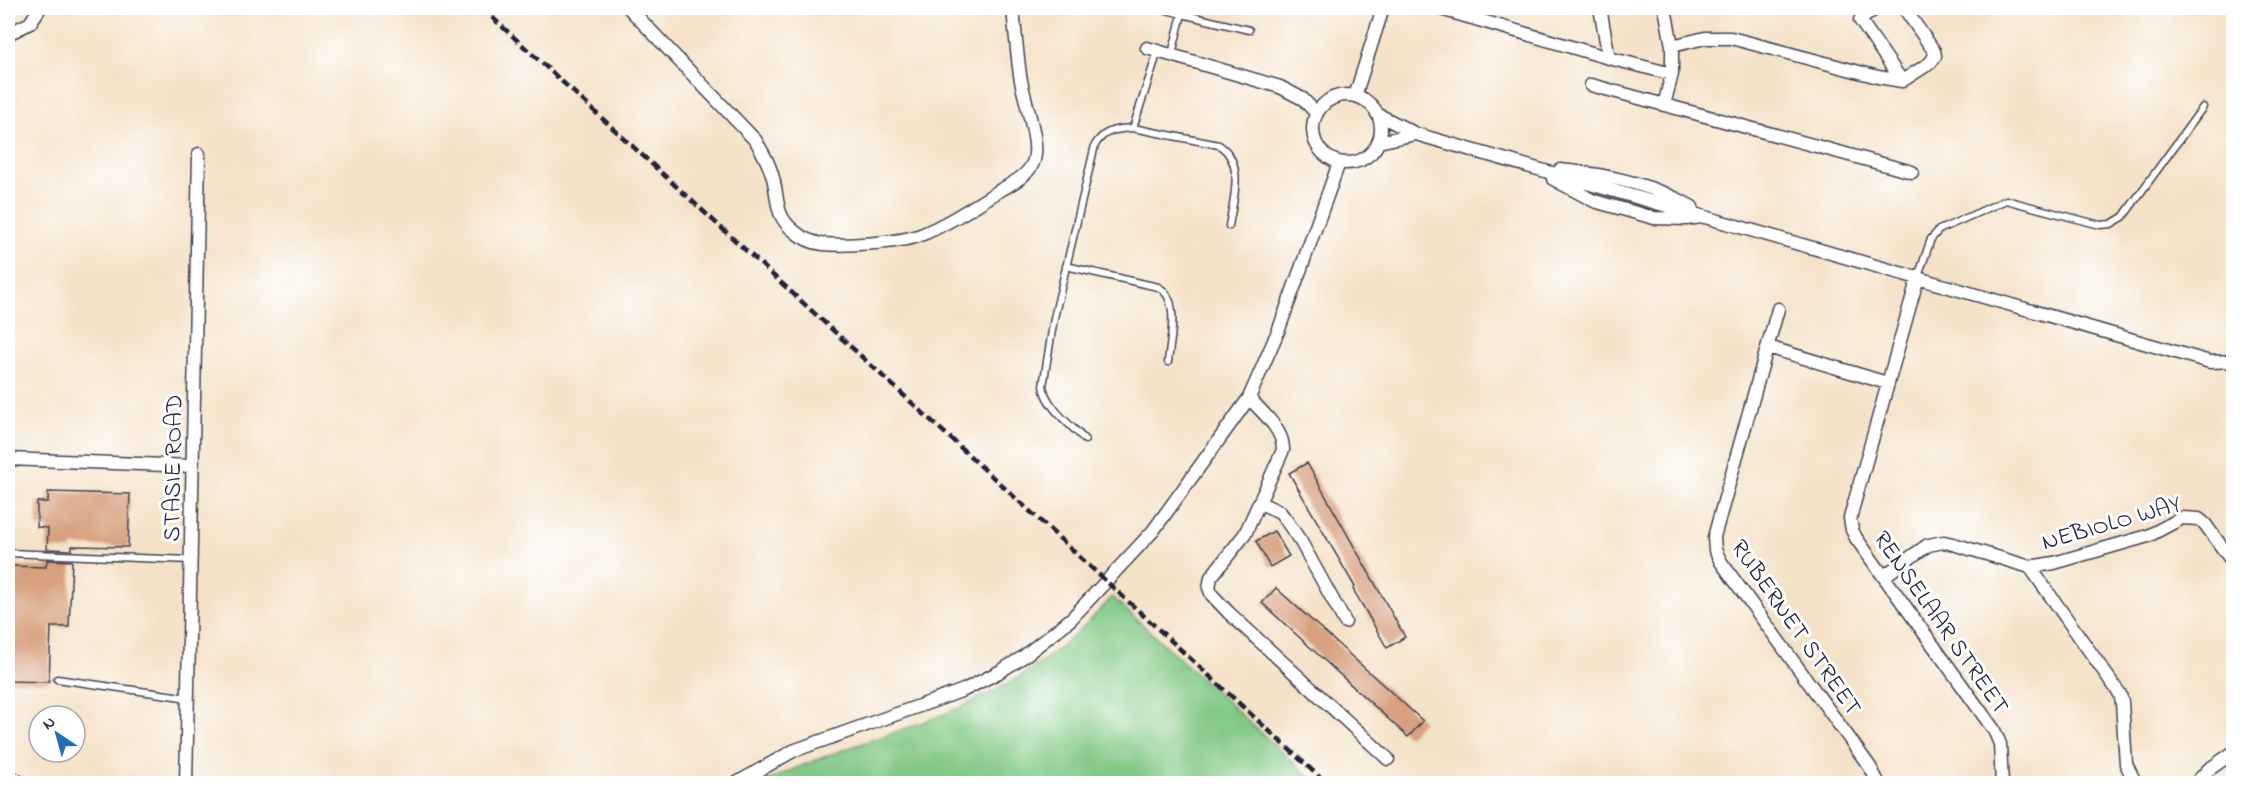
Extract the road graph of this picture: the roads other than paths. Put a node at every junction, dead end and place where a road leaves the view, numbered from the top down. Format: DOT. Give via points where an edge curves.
graph roads {
  1 [pos="40,8"];
  2 [pos="629,8"];
  3 [pos="1013,8"];
  4 [pos="1159,8"];
  5 [pos="1383,8"];
  6 [pos="1600,8"];
  7 [pos="1665,8"];
  8 [pos="1876,8"];
  9 [pos="1904,8"];
  10 [pos="1441,9"];
  11 [pos="1182,14"];
  12 [pos="1249,30"];
  13 [pos="8,34"];
  14 [pos="1672,46"];
  15 [pos="1153,49"];
  16 [pos="1172,54"];
  17 [pos="1608,58"];
  18 [pos="1672,74"];
  19 [pos="1902,81"];
  20 [pos="1591,85"];
  21 [pos="1355,96"];
  22 [pos="1664,105"];
  23 [pos="2203,107"];
  24 [pos="1316,113"];
  25 [pos="1377,114"];
  26 [pos="1133,128"];
  27 [pos="1416,134"];
  28 [pos="1378,142"];
  29 [pos="200,154"];
  30 [pos="1339,163"];
  31 [pos="1912,172"];
  32 [pos="1229,226"];
  33 [pos="1066,266"];
  34 [pos="1918,278"];
  35 [pos="1778,309"];
  36 [pos="1768,348"];
  37 [pos="2234,361"];
  38 [pos="1168,362"];
  39 [pos="1887,382"];
  40 [pos="1249,398"];
  41 [pos="1085,440"];
  42 [pos="8,459"];
  43 [pos="192,466"];
  44 [pos="1260,503"];
  45 [pos="8,553"];
  46 [pos="191,560"];
  47 [pos="2234,564"];
  48 [pos="2030,567"];
  49 [pos="1884,576"];
  50 [pos="1345,622"];
  51 [pos="57,680"];
  52 [pos="189,698"];
  53 [pos="2234,752"];
  54 [pos="1388,759"];
  55 [pos="8,779"];
  56 [pos="16,783"];
  57 [pos="186,783"];
  58 [pos="735,783"];
  59 [pos="1879,783"];
  60 [pos="2002,783"];
  61 [pos="2136,783"];
  62 [pos="2195,783"];
  1 -- 13 [label="street" via="30,23"];
  2 -- 3 [label="street" via="756,141 769,165 783,221 805,239 821,244 915,237 983,201 1032,167 1035,134 1020,77"];
  4 -- 11 [label="lane"];
  5 -- 21 [label="street"];
  6 -- 17 [label="street"];
  7 -- 14 [label="street"];
  8 -- 19 [label="street" via="1860,21"];
  9 -- 19 [label="street" via="1935,56"];
  10 -- 17 [label="street"];
  11 -- 12 [label="lane"];
  11 -- 16 [label="lane"];
  14 -- 18 [label="street"];
  14 -- 19 [label="street" via="1705,38 1731,38"];
  15 -- 16 [label="street"];
  15 -- 26 [label="lane"];
  16 -- 24 [label="street" via="1280,87 1303,99"];
  17 -- 18 [label="street"];
  18 -- 22 [label="street"];
  20 -- 22 [label="street"];
  21 -- 24 [label="street" via="1337,96"];
  21 -- 25 [label="street" via="1370,104"];
  22 -- 31 [label="street"];
  23 -- 34 [label="lane" via="2123,217 2100,225 2006,200 1939,230 1931,239"];
  24 -- 30 [label="street" via="1314,139 1323,154"];
  25 -- 27 [label="street"];
  25 -- 28 [label="street" via="1381,128"];
  26 -- 32 [label="lane" via="1219,145 1226,150 1233,161 1236,181"];
  26 -- 33 [label="lane" via="1106,133 1095,145"];
  27 -- 28 [label="street"];
  27 -- 34 [label="street"];
  28 -- 30 [label="street" via="1364,159"];
  29 -- 43 [label="street, STASIE ROAD"];
  30 -- 40 [label="street" via="1279,329"];
  33 -- 38 [label="lane" via="1163,289 1173,305"];
  33 -- 41 [label="lane" via="1043,386 1047,400"];
  34 -- 37 [label="street" via="2210,362"];
  34 -- 39 [label="street, RENSELAAR STREET"];
  35 -- 36 [label="street, RUBERNET STREET"];
  36 -- 39 [label="street"];
  36 -- 59 [label="street, RUBERNET STREET" via="1714,537 1715,550"];
  39 -- 49 [label="street, RENSELAAR STREET" via="1850,518 1852,530"];
  40 -- 44 [label="street" via="1283,441"];
  40 -- 58 [label="street" via="1153,531 1071,619 1043,642 964,690 793,752"];
  42 -- 43 [label="street"];
  43 -- 46 [label="street, STASIE ROAD"];
  44 -- 50 [label="street" via="1286,519"];
  44 -- 54 [label="street" via="1245,534 1211,577 1212,595"];
  45 -- 46 [label="lane"];
  46 -- 52 [label="street, STASIE ROAD"];
  47 -- 48 [label="street, NEBIOLO WAY" via="2205,524 2191,517 2182,518 2158,533"];
  48 -- 49 [label="street, NEBIOLO WAY" via="1953,544 1936,543"];
  48 -- 61 [label="street" via="2120,694 2126,764"];
  49 -- 60 [label="street, RENSELAAR STREET" via="1994,730 2000,744"];
  51 -- 52 [label="lane"];
  52 -- 57 [label="street, STASIE ROAD"];
  53 -- 62 [label="street"];
  55 -- 56 [label="main road"];
}
